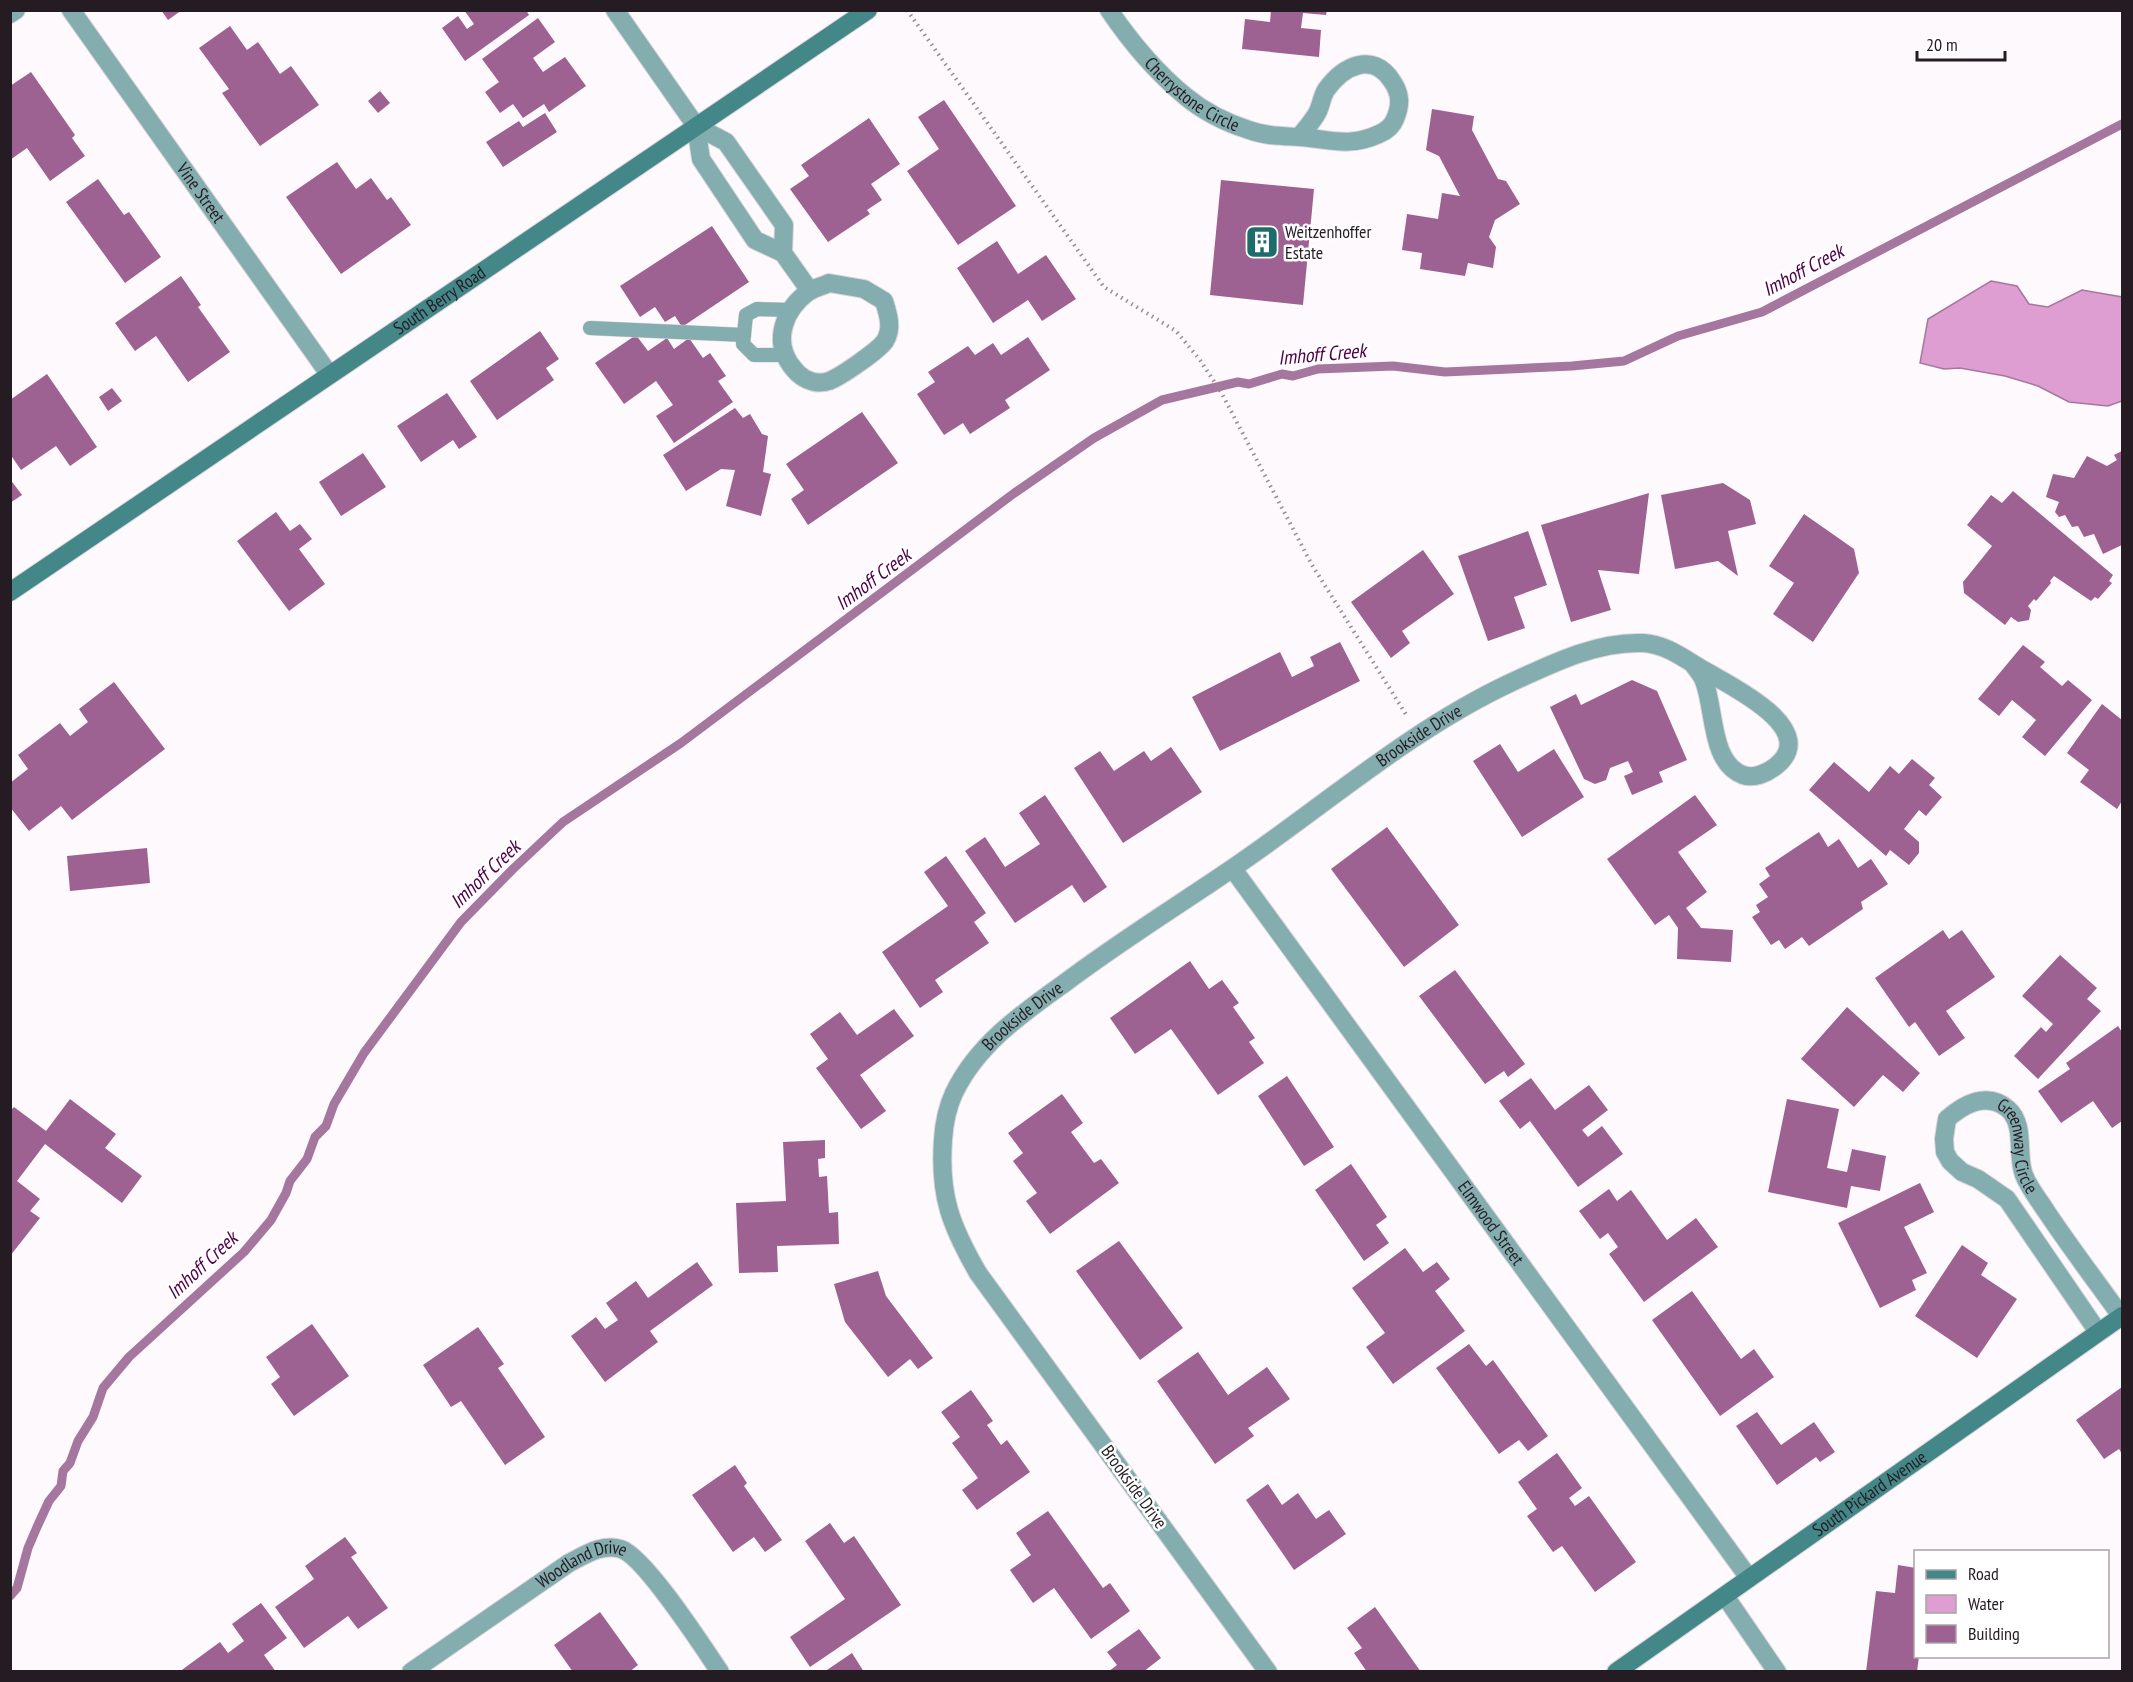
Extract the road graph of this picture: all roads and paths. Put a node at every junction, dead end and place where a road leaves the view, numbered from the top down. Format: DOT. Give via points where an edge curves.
graph roads {
  1 [pos="16,10"];
  2 [pos="71,10"];
  3 [pos="615,10"];
  4 [pos="868,10"];
  5 [pos="907,10"];
  6 [pos="1109,10"];
  7 [pos="10,14"];
  8 [pos="696,126"];
  9 [pos="1299,137"];
  10 [pos="783,253"];
  11 [pos="810,291"];
  12 [pos="792,310"];
  13 [pos="590,328"];
  14 [pos="744,335"];
  15 [pos="784,356"];
  16 [pos="329,374"];
  17 [pos="10,592"];
  18 [pos="1693,664"];
  19 [pos="1419,734"];
  20 [pos="1233,869"];
  21 [pos="2122,1316"];
  22 [pos="2098,1332"];
  23 [pos="1749,1578"];
  24 [pos="1725,1596"];
  25 [pos="411,1671"];
  26 [pos="720,1671"];
  27 [pos="1268,1671"];
  28 [pos="1616,1671"];
  29 [pos="1778,1671"];
  1 -- 7 [label="street"];
  2 -- 16 [label="street, Vine Street"];
  3 -- 8 [label="street"];
  4 -- 8 [label="street, South Berry Road"];
  5 -- 19 [label="path" via="1104,287 1176,331 1200,360 1221,392 1312,565"];
  6 -- 9 [label="street, Cherrystone Circle" via="1149,61 1185,96 1217,117 1250,131"];
  8 -- 10 [label="street" via="701,159 755,240"];
  8 -- 10 [label="street" via="726,142 784,225"];
  8 -- 16 [label="street, South Berry Road"];
  9 -- 9 [label="street, Cherrystone Circle" via="1342,144 1368,140 1386,131 1399,110 1395,85 1372,64 1354,65 1326,91 1317,114"];
  10 -- 11 [label="street"];
  11 -- 12 [label="street"];
  11 -- 15 [label="street" via="830,283 864,289 884,301 890,322 885,340 874,352 827,382 812,382 798,374"];
  12 -- 14 [label="lane" via="757,309 746,315"];
  12 -- 15 [label="street" via="781,339"];
  13 -- 14 [label="lane"];
  14 -- 15 [label="lane" via="743,344 754,355"];
  16 -- 17 [label="street, South Berry Road"];
  18 -- 18 [label="street, Brookside Drive" via="1704,679 1715,734 1730,766 1741,775 1752,777 1770,771 1789,749 1782,726 1765,708"];
  18 -- 19 [label="street, Brookside Drive" via="1648,643 1618,644 1584,652 1509,684"];
  19 -- 20 [label="street, Brookside Drive"];
  20 -- 23 [label="street, Elmwood Street"];
  20 -- 27 [label="street, Brookside Drive" via="1110,948 983,1048 953,1094 945,1119 942,1175 949,1214 978,1273"];
  21 -- 22 [label="street, South Pickard Avenue"];
  21 -- 22 [label="street, Greenway Circle" via="2024,1177 2017,1125 2011,1111 1991,1100 1965,1104 1947,1119 1944,1139 1950,1161 2007,1199"];
  22 -- 23 [label="street, South Pickard Avenue"];
  23 -- 24 [label="street, South Pickard Avenue"];
  24 -- 28 [label="street, South Pickard Avenue"];
  24 -- 29 [label="street"];
  25 -- 26 [label="street, Woodland Drive" via="569,1563 609,1547 636,1558"];
}
